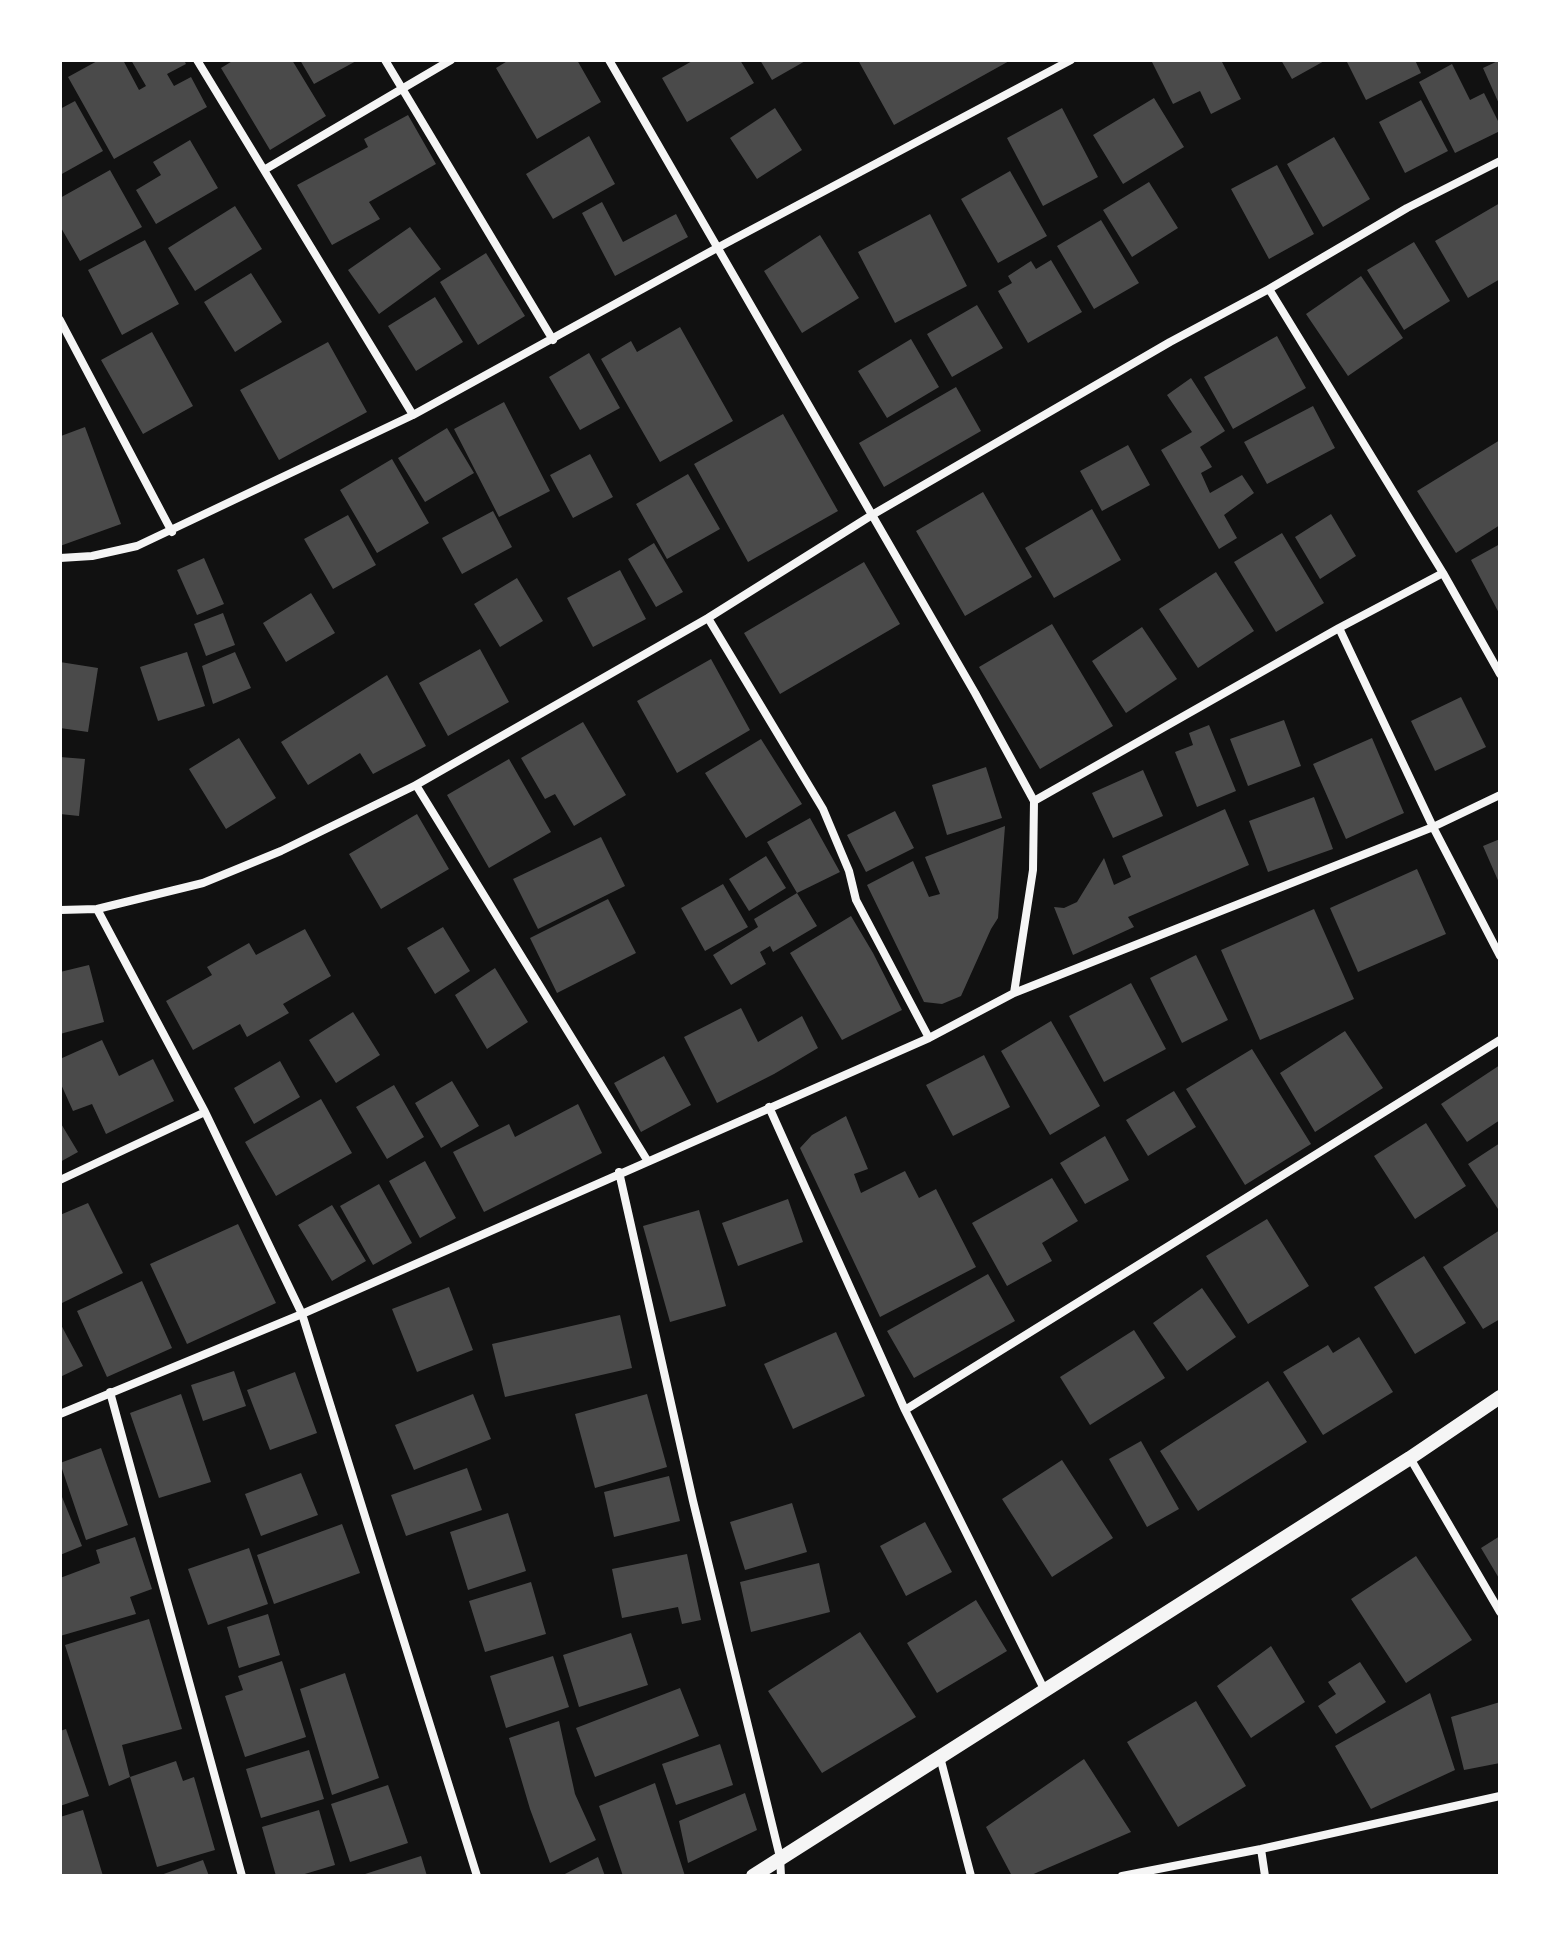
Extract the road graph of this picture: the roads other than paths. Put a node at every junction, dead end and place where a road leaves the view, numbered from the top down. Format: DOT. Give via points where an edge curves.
graph roads {
  1 [pos="197,60"];
  2 [pos="385,60"];
  3 [pos="451,60"];
  4 [pos="609,60"];
  5 [pos="1071,60"];
  6 [pos="1060,62"];
  7 [pos="402,90"];
  8 [pos="1500,161"];
  9 [pos="264,170"];
  10 [pos="717,248"];
  11 [pos="1269,289"];
  12 [pos="60,320"];
  13 [pos="553,340"];
  14 [pos="413,415"];
  15 [pos="872,515"];
  16 [pos="172,532"];
  17 [pos="60,558"];
  18 [pos="1443,573"];
  19 [pos="708,618"];
  20 [pos="1339,628"];
  21 [pos="1500,674"];
  22 [pos="416,785"];
  23 [pos="1500,795"];
  24 [pos="1034,801"];
  25 [pos="1433,827"];
  26 [pos="97,909"];
  27 [pos="60,910"];
  28 [pos="1500,956"];
  29 [pos="1014,993"];
  30 [pos="929,1038"];
  31 [pos="1500,1040"];
  32 [pos="769,1107"];
  33 [pos="205,1112"];
  34 [pos="647,1160"];
  35 [pos="619,1172"];
  36 [pos="60,1180"];
  37 [pos="302,1314"];
  38 [pos="110,1392"];
  39 [pos="1500,1397"];
  40 [pos="905,1410"];
  41 [pos="60,1414"];
  42 [pos="1410,1458"];
  43 [pos="1500,1612"];
  44 [pos="1045,1691"];
  45 [pos="940,1757"];
  46 [pos="1500,1796"];
  47 [pos="1261,1849"];
  48 [pos="780,1857"];
  49 [pos="242,1876"];
  50 [pos="477,1876"];
  51 [pos="753,1876"];
  52 [pos="781,1876"];
  53 [pos="971,1876"];
  54 [pos="1122,1876"];
  55 [pos="1265,1876"];
  1 -- 9 [label="street"];
  2 -- 7 [label="street"];
  3 -- 7 [label="street"];
  4 -- 10 [label="street"];
  5 -- 6 [label="street"];
  6 -- 10 [label="street"];
  7 -- 9 [label="street"];
  7 -- 13 [label="street"];
  8 -- 11 [label="street"];
  9 -- 14 [label="street"];
  10 -- 13 [label="street"];
  10 -- 15 [label="street"];
  11 -- 15 [label="street"];
  11 -- 18 [label="street"];
  12 -- 16 [label="street"];
  13 -- 14 [label="street"];
  14 -- 16 [label="street"];
  15 -- 19 [label="street"];
  15 -- 24 [label="street"];
  16 -- 17 [label="street" via="137,546"];
  18 -- 20 [label="street"];
  18 -- 21 [label="street"];
  19 -- 22 [label="street"];
  19 -- 30 [label="street" via="823,809 856,900"];
  20 -- 24 [label="street"];
  20 -- 25 [label="street"];
  22 -- 26 [label="street" via="203,883"];
  22 -- 34 [label="street"];
  23 -- 25 [label="street"];
  24 -- 29 [label="street" via="1033,870"];
  25 -- 28 [label="street"];
  25 -- 29 [label="street"];
  26 -- 27 [label="street"];
  26 -- 33 [label="street"];
  29 -- 30 [label="street"];
  30 -- 32 [label="street"];
  31 -- 40 [label="street"];
  32 -- 34 [label="street"];
  32 -- 40 [label="street"];
  33 -- 36 [label="street"];
  33 -- 37 [label="street"];
  34 -- 35 [label="street"];
  35 -- 37 [label="street"];
  35 -- 48 [label="street"];
  37 -- 38 [label="street"];
  37 -- 50 [label="street"];
  38 -- 41 [label="street"];
  38 -- 49 [label="street"];
  39 -- 42 [label="street"];
  40 -- 44 [label="street"];
  42 -- 43 [label="street"];
  42 -- 44 [label="street"];
  44 -- 45 [label="street"];
  45 -- 48 [label="street"];
  45 -- 53 [label="street"];
  46 -- 47 [label="street"];
  47 -- 54 [label="street"];
  47 -- 55 [label="street"];
  48 -- 51 [label="street"];
  48 -- 52 [label="street"];
}
